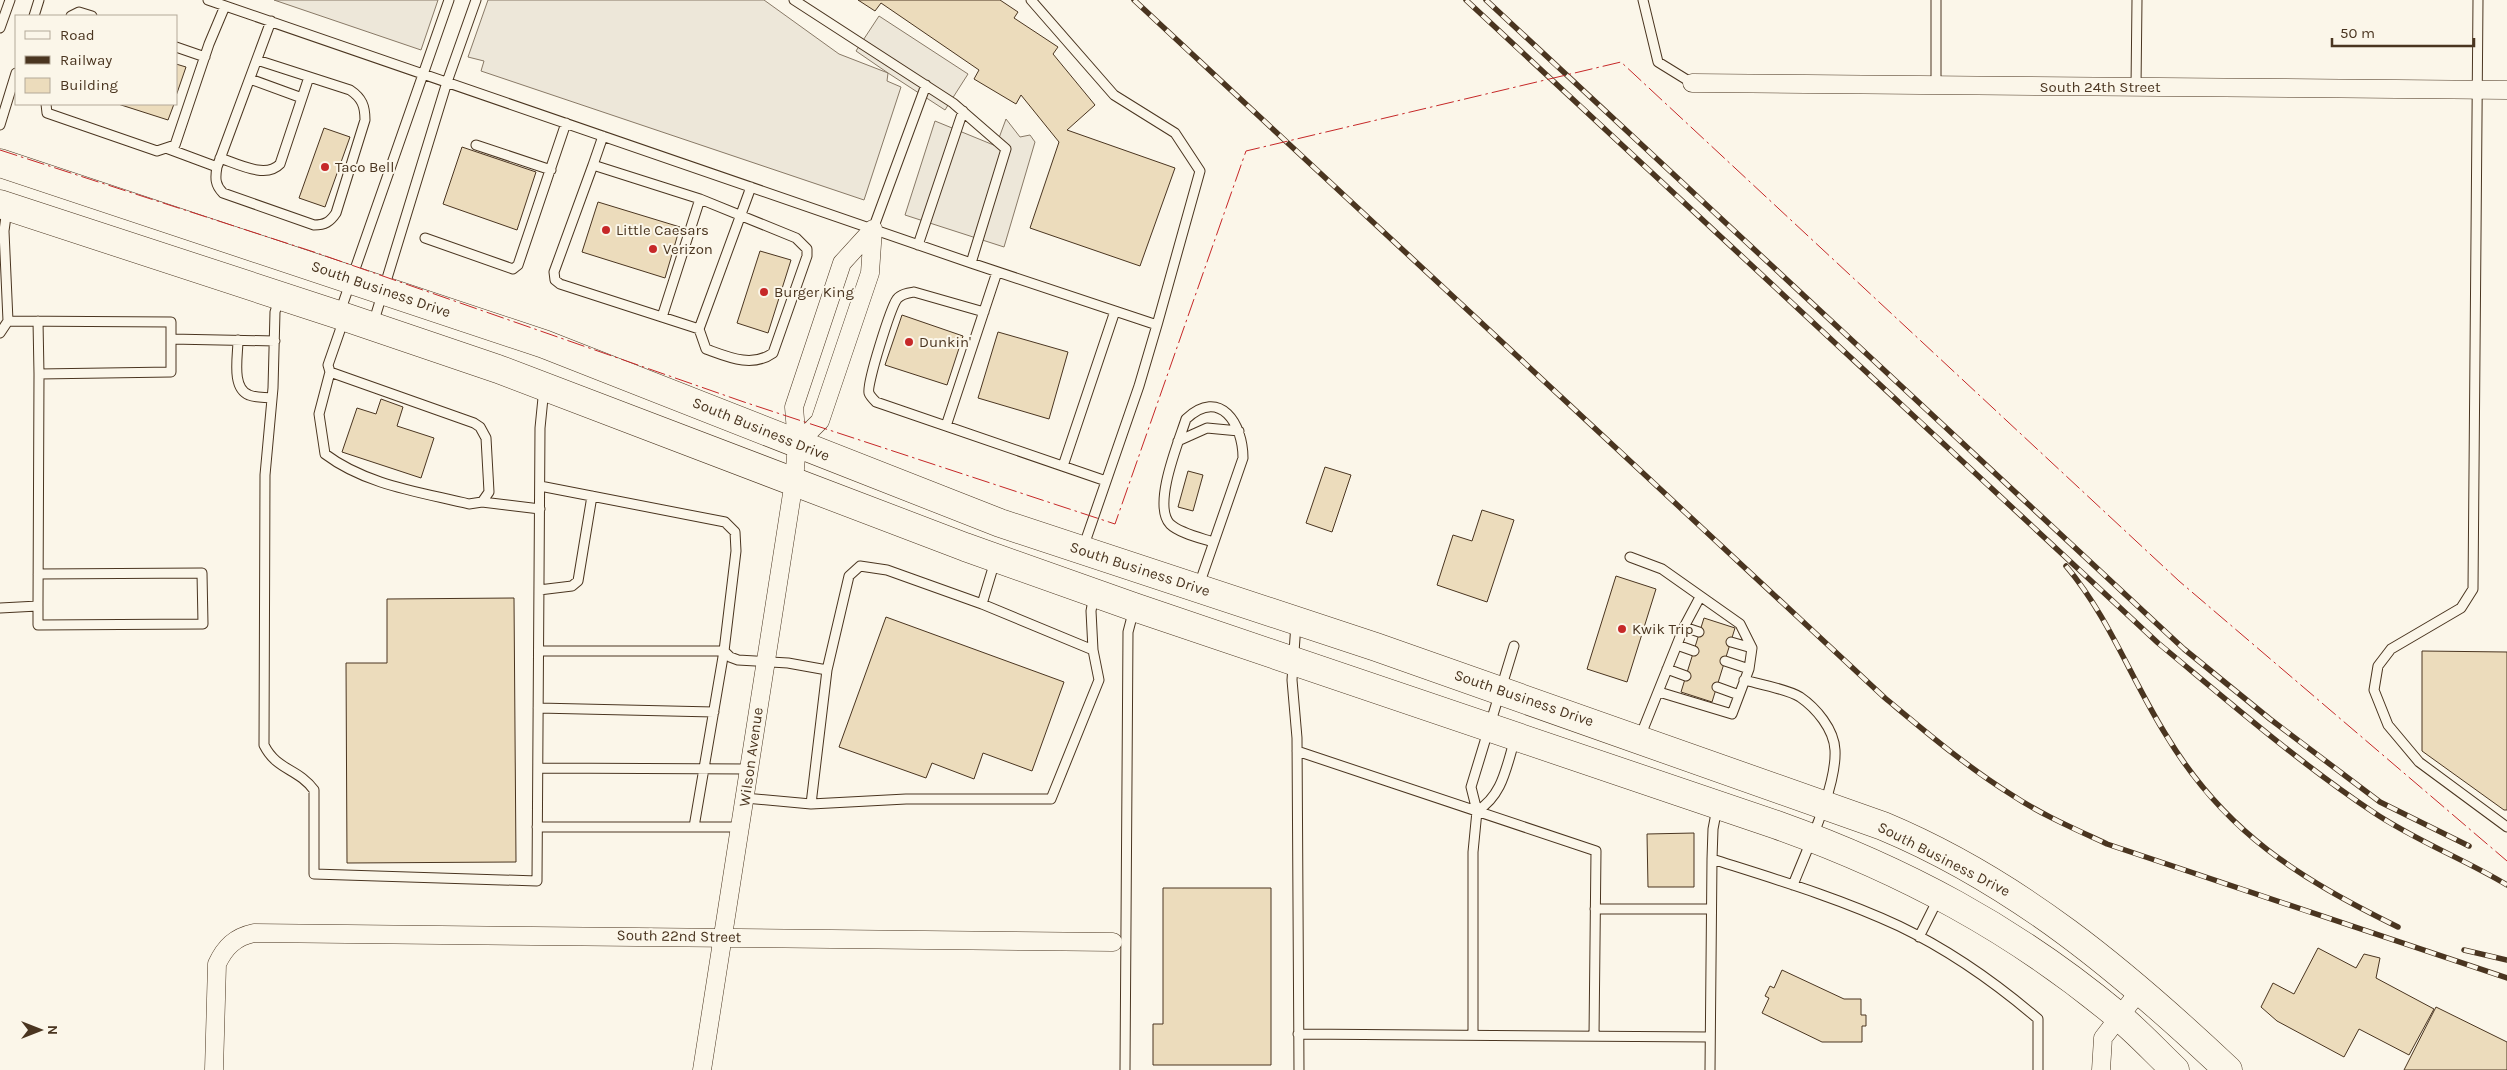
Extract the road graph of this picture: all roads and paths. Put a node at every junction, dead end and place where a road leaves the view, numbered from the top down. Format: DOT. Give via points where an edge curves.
graph roads {
  1 [pos="10,0"];
  2 [pos="39,0"];
  3 [pos="208,0"];
  4 [pos="449,0"];
  5 [pos="476,0"];
  6 [pos="794,0"];
  7 [pos="1031,0"];
  8 [pos="1643,0"];
  9 [pos="1936,0"];
  10 [pos="2137,0"];
  11 [pos="2478,0"];
  12 [pos="225,6"];
  13 [pos="34,15"];
  14 [pos="73,15"];
  15 [pos="89,15"];
  16 [pos="271,22"];
  17 [pos="0,28"];
  18 [pos="178,47"];
  19 [pos="205,57"];
  20 [pos="257,60"];
  21 [pos="423,74"];
  22 [pos="15,76"];
  23 [pos="309,77"];
  24 [pos="250,79"];
  25 [pos="447,82"];
  26 [pos="1692,83"];
  27 [pos="926,85"];
  28 [pos="1936,85"];
  29 [pos="2136,87"];
  30 [pos="2478,90"];
  31 [pos="2507,90"];
  32 [pos="302,98"];
  33 [pos="46,105"];
  34 [pos="963,112"];
  35 [pos="566,123"];
  36 [pos="0,125"];
  37 [pos="603,136"];
  38 [pos="476,145"];
  39 [pos="166,148"];
  40 [pos="220,158"];
  41 [pos="0,163"];
  42 [pos="593,165"];
  43 [pos="217,167"];
  44 [pos="550,170"];
  45 [pos="751,186"];
  46 [pos="700,199"];
  47 [pos="4,206"];
  48 [pos="741,216"];
  49 [pos="873,229"];
  50 [pos="425,238"];
  51 [pos="918,245"];
  52 [pos="971,263"];
  53 [pos="997,272"];
  54 [pos="352,279"];
  55 [pos="383,289"];
  56 [pos="280,296"];
  57 [pos="1115,311"];
  58 [pos="984,312"];
  59 [pos="342,316"];
  60 [pos="662,317"];
  61 [pos="8,321"];
  62 [pos="38,321"];
  63 [pos="1157,325"];
  64 [pos="372,327"];
  65 [pos="699,329"];
  66 [pos="0,333"];
  67 [pos="171,339"];
  68 [pos="238,340"];
  69 [pos="275,341"];
  70 [pos="330,372"];
  71 [pos="39,374"];
  72 [pos="544,386"];
  73 [pos="272,398"];
  74 [pos="946,426"];
  75 [pos="1239,431"];
  76 [pos="1178,441"];
  77 [pos="797,444"];
  78 [pos="1063,466"];
  79 [pos="794,481"];
  80 [pos="1106,481"];
  81 [pos="540,486"];
  82 [pos="592,496"];
  83 [pos="482,502"];
  84 [pos="540,509"];
  85 [pos="1213,542"];
  86 [pos="1082,550"];
  87 [pos="1630,557"];
  88 [pos="996,558"];
  89 [pos="38,574"];
  90 [pos="1198,588"];
  91 [pos="539,590"];
  92 [pos="1094,593"];
  93 [pos="1700,596"];
  94 [pos="982,604"];
  95 [pos="38,606"];
  96 [pos="1134,607"];
  97 [pos="0,608"];
  98 [pos="1296,621"];
  99 [pos="1684,627"];
  100 [pos="1699,632"];
  101 [pos="1730,642"];
  102 [pos="1677,645"];
  103 [pos="1514,646"];
  104 [pos="1752,648"];
  105 [pos="1093,650"];
  106 [pos="538,651"];
  107 [pos="724,651"];
  108 [pos="1694,651"];
  109 [pos="1293,661"];
  110 [pos="1725,661"];
  111 [pos="765,662"];
  112 [pos="1667,669"];
  113 [pos="1748,669"];
  114 [pos="827,670"];
  115 [pos="1686,676"];
  116 [pos="1744,680"];
  117 [pos="1717,686"];
  118 [pos="1500,690"];
  119 [pos="1659,692"];
  120 [pos="1739,695"];
  121 [pos="538,708"];
  122 [pos="714,712"];
  123 [pos="1489,727"];
  124 [pos="1516,737"];
  125 [pos="1639,738"];
  126 [pos="1297,751"];
  127 [pos="538,768"];
  128 [pos="704,769"];
  129 [pos="749,769"];
  130 [pos="745,798"];
  131 [pos="1824,803"];
  132 [pos="811,804"];
  133 [pos="1718,805"];
  134 [pos="1477,811"];
  135 [pos="2507,826"];
  136 [pos="537,827"];
  137 [pos="694,827"];
  138 [pos="741,827"];
  139 [pos="1811,837"];
  140 [pos="1712,859"];
  141 [pos="1793,885"];
  142 [pos="1940,894"];
  143 [pos="1711,909"];
  144 [pos="1595,910"];
  145 [pos="724,936"];
  146 [pos="1919,937"];
  147 [pos="1113,942"];
  148 [pos="2140,990"];
  149 [pos="2118,1016"];
  150 [pos="1298,1034"];
  151 [pos="1473,1035"];
  152 [pos="1594,1036"];
  153 [pos="1710,1036"];
  154 [pos="214,1070"];
  155 [pos="702,1070"];
  156 [pos="1125,1070"];
  157 [pos="1298,1070"];
  158 [pos="1710,1070"];
  159 [pos="2038,1070"];
  160 [pos="2101,1070"];
  161 [pos="2175,1070"];
  162 [pos="2228,1070"];
  1 -- 17 [label="lane"];
  2 -- 13 [label="lane"];
  3 -- 12 [label="lane"];
  4 -- 21 [label="lane"];
  5 -- 25 [label="lane"];
  6 -- 27 [label="lane"];
  7 -- 63 [label="lane" via="1114,95 1175,133 1200,171"];
  8 -- 26 [label="lane" via="1658,62"];
  9 -- 28 [label="lane"];
  10 -- 29 [label="lane"];
  11 -- 30 [label="lane"];
  12 -- 16 [label="lane"];
  12 -- 19 [label="lane"];
  14 -- 15 [label="lane" via="79,12"];
  16 -- 20 [label="lane"];
  16 -- 21 [label="lane"];
  18 -- 19 [label="lane"];
  19 -- 39 [label="lane" via="175,145"];
  20 -- 23 [label="lane"];
  20 -- 24 [label="lane"];
  21 -- 25 [label="lane"];
  21 -- 54 [label="lane"];
  22 -- 36 [label="lane"];
  23 -- 32 [label="lane"];
  23 -- 43 [label="lane" via="350,90 365,106 365,120 336,213 330,221 314,226 223,193 215,178"];
  24 -- 32 [label="lane"];
  24 -- 40 [label="lane"];
  25 -- 35 [label="lane"];
  25 -- 55 [label="lane"];
  26 -- 28 [label="street, South 24th Street"];
  27 -- 34 [label="lane"];
  27 -- 49 [label="lane"];
  28 -- 29 [label="street, South 24th Street"];
  29 -- 30 [label="street, South 24th Street"];
  30 -- 31 [label="street, South 24th Street"];
  30 -- 135 [label="lane" via="2473,588 2461,608 2391,649 2378,666 2374,690 2388,726 2419,762"];
  32 -- 40 [label="lane" via="280,164 274,170 265,172"];
  33 -- 39 [label="lane" via="47,113 74,124 157,151"];
  34 -- 51 [label="lane"];
  34 -- 52 [label="lane" via="1006,149"];
  35 -- 37 [label="lane"];
  35 -- 44 [label="lane"];
  37 -- 42 [label="lane"];
  37 -- 45 [label="lane"];
  38 -- 44 [label="lane"];
  39 -- 43 [label="lane"];
  40 -- 43 [label="lane"];
  41 -- 54 [label="main road, South Business Drive"];
  42 -- 46 [label="lane"];
  42 -- 60 [label="lane" via="554,272 555,280"];
  44 -- 50 [label="lane" via="522,258 513,268"];
  45 -- 48 [label="lane"];
  45 -- 49 [label="lane"];
  46 -- 48 [label="lane"];
  46 -- 60 [label="lane"];
  47 -- 56 [label="main road"];
  47 -- 61 [label="lane"];
  48 -- 65 [label="lane"];
  48 -- 65 [label="lane" via="796,238 807,249 773,353 765,359 743,362 706,349"];
  49 -- 51 [label="lane"];
  49 -- 77 [label="street" via="870,273 820,421"];
  49 -- 77 [label="street, Wilson Avenue" via="842,263 794,406"];
  51 -- 52 [label="lane"];
  52 -- 53 [label="lane"];
  53 -- 57 [label="lane"];
  53 -- 58 [label="lane"];
  54 -- 55 [label="main road, South Business Drive"];
  54 -- 59 [label="lane"];
  55 -- 64 [label="lane"];
  55 -- 77 [label="main road, South Business Drive" via="544,344"];
  56 -- 59 [label="main road"];
  56 -- 69 [label="lane" via="275,312"];
  57 -- 63 [label="lane"];
  57 -- 78 [label="lane"];
  58 -- 74 [label="lane"];
  58 -- 74 [label="lane" via="914,292 896,299 869,382 869,393 876,402"];
  59 -- 64 [label="main road"];
  59 -- 70 [label="lane" via="328,365"];
  60 -- 65 [label="lane"];
  61 -- 62 [label="lane"];
  61 -- 66 [label="lane"];
  62 -- 67 [label="lane" via="171,322"];
  62 -- 71 [label="lane"];
  63 -- 80 [label="lane"];
  64 -- 72 [label="main road"];
  67 -- 68 [label="lane"];
  67 -- 71 [label="lane" via="172,372"];
  68 -- 69 [label="lane"];
  68 -- 73 [label="lane" via="240,390 249,396"];
  69 -- 73 [label="lane"];
  70 -- 83 [label="lane" via="480,427 486,438 489,492"];
  70 -- 83 [label="lane" via="320,414 325,454 360,475 387,484 469,504"];
  71 -- 89 [label="lane"];
  72 -- 79 [label="main road"];
  72 -- 81 [label="lane" via="540,410"];
  73 -- 136 [label="lane" via="265,475 264,745 276,764 299,775 314,790 314,874 537,881"];
  74 -- 78 [label="lane"];
  75 -- 76 [label="lane" via="1207,428"];
  75 -- 76 [label="lane" via="1228,413 1215,407 1204,408 1186,419"];
  75 -- 85 [label="lane" via="1243,458"];
  76 -- 85 [label="lane" via="1163,499 1164,514 1170,525"];
  77 -- 79 [label="street, Wilson Avenue"];
  77 -- 86 [label="main road, South Business Drive" via="1000,523"];
  78 -- 80 [label="lane"];
  79 -- 88 [label="main road"];
  79 -- 111 [label="street, Wilson Avenue"];
  80 -- 86 [label="lane"];
  81 -- 82 [label="lane"];
  81 -- 84 [label="lane"];
  82 -- 91 [label="lane" via="578,581 572,586"];
  82 -- 107 [label="lane" via="725,522 735,532 736,551"];
  83 -- 84 [label="lane"];
  84 -- 91 [label="lane"];
  85 -- 90 [label="lane"];
  86 -- 90 [label="main road, South Business Drive"];
  87 -- 93 [label="lane" via="1662,569"];
  88 -- 92 [label="main road"];
  88 -- 94 [label="lane"];
  89 -- 95 [label="lane"];
  89 -- 95 [label="lane" via="202,573 203,624 38,625"];
  90 -- 98 [label="main road, South Business Drive"];
  91 -- 106 [label="lane"];
  92 -- 96 [label="main road"];
  92 -- 105 [label="lane" via="1091,611"];
  93 -- 99 [label="lane"];
  93 -- 104 [label="lane" via="1740,624"];
  94 -- 105 [label="lane"];
  94 -- 114 [label="lane" via="887,570 860,566 849,576"];
  95 -- 97 [label="lane"];
  96 -- 109 [label="main road"];
  96 -- 156 [label="lane" via="1128,632"];
  98 -- 109 [label="lane"];
  98 -- 118 [label="main road, South Business Drive"];
  99 -- 100 [label="lane"];
  99 -- 102 [label="lane"];
  101 -- 104 [label="lane"];
  102 -- 108 [label="lane"];
  102 -- 112 [label="lane"];
  103 -- 118 [label="lane"];
  104 -- 113 [label="lane"];
  105 -- 132 [label="lane" via="1098,680 1051,799 906,799"];
  106 -- 107 [label="lane"];
  106 -- 121 [label="lane"];
  107 -- 111 [label="lane" via="738,660"];
  107 -- 122 [label="lane"];
  109 -- 123 [label="main road"];
  109 -- 126 [label="lane"];
  110 -- 113 [label="lane"];
  111 -- 114 [label="lane"];
  111 -- 129 [label="street, Wilson Avenue"];
  112 -- 115 [label="lane"];
  112 -- 119 [label="lane"];
  113 -- 116 [label="lane"];
  114 -- 132 [label="lane"];
  116 -- 120 [label="lane"];
  116 -- 131 [label="lane" via="1799,696 1822,718 1832,735 1835,749 1832,782"];
  117 -- 120 [label="lane"];
  118 -- 123 [label="lane"];
  118 -- 125 [label="main road, South Business Drive"];
  119 -- 120 [label="lane" via="1732,714"];
  119 -- 125 [label="lane"];
  121 -- 122 [label="lane"];
  121 -- 127 [label="lane"];
  122 -- 128 [label="lane"];
  123 -- 124 [label="main road"];
  123 -- 134 [label="lane" via="1472,782"];
  124 -- 133 [label="main road"];
  124 -- 134 [label="lane" via="1498,791"];
  125 -- 131 [label="main road, South Business Drive"];
  126 -- 134 [label="lane"];
  126 -- 150 [label="lane"];
  127 -- 128 [label="lane"];
  127 -- 136 [label="lane"];
  128 -- 129 [label="lane"];
  128 -- 137 [label="lane"];
  129 -- 130 [label="street, Wilson Avenue"];
  130 -- 132 [label="lane"];
  130 -- 138 [label="street, Wilson Avenue"];
  131 -- 139 [label="lane"];
  131 -- 148 [label="main road, South Business Drive" via="1902,834 2010,892 2081,941"];
  133 -- 139 [label="main road"];
  133 -- 140 [label="lane"];
  134 -- 144 [label="lane" via="1596,851"];
  134 -- 151 [label="lane" via="1473,852"];
  136 -- 137 [label="lane"];
  137 -- 138 [label="lane"];
  138 -- 145 [label="street, Wilson Avenue"];
  139 -- 141 [label="lane"];
  139 -- 142 [label="main road"];
  140 -- 141 [label="lane"];
  140 -- 143 [label="lane"];
  141 -- 146 [label="lane" via="1861,910"];
  142 -- 146 [label="lane"];
  142 -- 149 [label="main road" via="2034,953"];
  143 -- 144 [label="lane"];
  143 -- 153 [label="lane"];
  144 -- 152 [label="lane"];
  145 -- 147 [label="street, South 22nd Street"];
  145 -- 154 [label="street, South 22nd Street" via="245,934 223,951 217,964"];
  145 -- 155 [label="street, Wilson Avenue"];
  146 -- 159 [label="lane" via="1946,951 2009,994 2038,1019"];
  148 -- 149 [label="street"];
  148 -- 162 [label="main road, South Business Drive"];
  149 -- 160 [label="street" via="2103,1038"];
  149 -- 161 [label="main road"];
  150 -- 151 [label="lane"];
  150 -- 157 [label="lane"];
  151 -- 152 [label="lane"];
  152 -- 153 [label="lane"];
  153 -- 158 [label="lane"];
}
